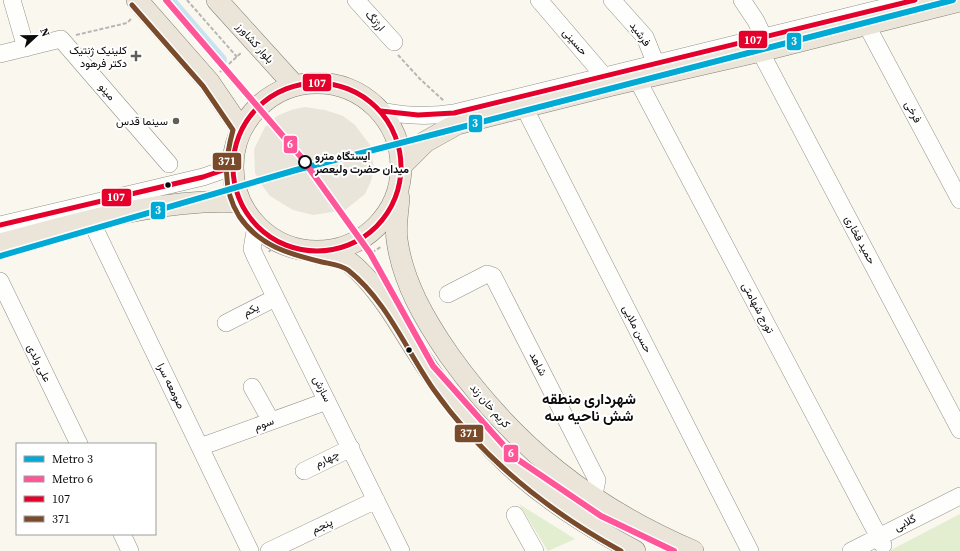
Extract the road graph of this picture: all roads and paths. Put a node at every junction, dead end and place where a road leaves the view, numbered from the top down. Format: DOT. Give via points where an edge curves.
graph roads {
  1 [pos="12,0"];
  2 [pos="187,0"];
  3 [pos="216,0"];
  4 [pos="356,0"];
  5 [pos="539,0"];
  6 [pos="612,0"];
  7 [pos="742,0"];
  8 [pos="960,1"];
  9 [pos="918,3"];
  10 [pos="135,9"];
  11 [pos="866,24"];
  12 [pos="61,39"];
  13 [pos="394,42"];
  14 [pos="764,45"];
  15 [pos="26,48"];
  16 [pos="246,49"];
  17 [pos="0,54"];
  18 [pos="237,57"];
  19 [pos="658,69"];
  20 [pos="220,72"];
  21 [pos="637,79"];
  22 [pos="608,80"];
  23 [pos="294,85"];
  24 [pos="449,106"];
  25 [pos="524,107"];
  26 [pos="381,111"];
  27 [pos="242,129"];
  28 [pos="169,164"];
  29 [pos="232,167"];
  30 [pos="400,174"];
  31 [pos="960,200"];
  32 [pos="240,202"];
  33 [pos="91,221"];
  34 [pos="0,225"];
  35 [pos="256,226"];
  36 [pos="0,244"];
  37 [pos="383,246"];
  38 [pos="312,252"];
  39 [pos="364,257"];
  40 [pos="0,281"];
  41 [pos="448,294"];
  42 [pos="276,298"];
  43 [pos="226,323"];
  44 [pos="252,387"];
  45 [pos="327,401"];
  46 [pos="271,421"];
  47 [pos="960,430"];
  48 [pos="79,443"];
  49 [pos="200,447"];
  50 [pos="351,448"];
  51 [pos="304,471"];
  52 [pos="960,496"];
  53 [pos="593,498"];
  54 [pos="376,500"];
  55 [pos="960,506"];
  56 [pos="515,515"];
  57 [pos="122,535"];
  58 [pos="878,544"];
  59 [pos="130,551"];
  60 [pos="250,551"];
  61 [pos="269,551"];
  62 [pos="401,551"];
  63 [pos="535,551"];
  64 [pos="635,551"];
  65 [pos="693,551"];
  66 [pos="750,551"];
  67 [pos="850,551"];
  1 -- 15 [label="street"];
  2 -- 18 [label="path"];
  3 -- 23 [label="main road, بلوار کشاورز"];
  4 -- 13 [label="street, ارژنگ"];
  5 -- 22 [label="street, حسینی"];
  6 -- 19 [label="street, فرشید" via="645,37"];
  7 -- 14 [label="street, حمید فخاری" via="756,21"];
  8 -- 9 [label="main road"];
  9 -- 11 [label="main road"];
  9 -- 14 [label="street"];
  10 -- 12 [label="path" via="126,23"];
  10 -- 27 [label="main road" via="209,82"];
  11 -- 14 [label="main road"];
  11 -- 31 [label="street, فرخی"];
  12 -- 15 [label="street"];
  12 -- 28 [label="street, مینو"];
  13 -- 24 [label="path" via="398,57"];
  14 -- 19 [label="main road"];
  14 -- 47 [label="street, حمید فخاری"];
  15 -- 17 [label="street"];
  16 -- 18 [label="path"];
  18 -- 20 [label="path"];
  19 -- 21 [label="main road"];
  19 -- 22 [label="street"];
  21 -- 22 [label="main road"];
  21 -- 58 [label="street, تورج شهامتی"];
  22 -- 25 [label="main road"];
  22 -- 26 [label="street" via="437,116 407,116"];
  23 -- 26 [label="main road" via="324,83 342,87 359,94"];
  23 -- 27 [label="main road" via="268,98 252,113"];
  25 -- 30 [label="main road" via="453,125 425,142"];
  25 -- 66 [label="street, حسن ملایی"];
  26 -- 30 [label="main road, کریم خان زند" via="395,134"];
  27 -- 29 [label="main road"];
  29 -- 32 [label="main road"];
  29 -- 34 [label="street" via="203,177"];
  30 -- 38 [label="main road" via="387,215 369,234 350,246"];
  30 -- 53 [label="main road, کریم خان زند" via="396,239 404,270 422,312 468,381 501,421 542,459"];
  32 -- 33 [label="main road" via="173,203"];
  32 -- 35 [label="main road"];
  33 -- 36 [label="main road"];
  33 -- 49 [label="street, صومعه سرا"];
  35 -- 38 [label="main road" via="270,249"];
  35 -- 42 [label="street, سازش" via="252,249"];
  37 -- 39 [label="path"];
  38 -- 64 [label="main road" via="346,261 374,287 442,388 494,450 545,494 600,533"];
  40 -- 48 [label="street, علی ولدی"];
  41 -- 53 [label="street, شاهد" via="487,274 493,276 597,480"];
  42 -- 43 [label="street, یکم"];
  42 -- 45 [label="street, سازش"];
  44 -- 46 [label="street"];
  45 -- 46 [label="street, سوم"];
  45 -- 50 [label="street, سازش"];
  46 -- 49 [label="street, سوم"];
  49 -- 60 [label="street, صومعه سرا"];
  50 -- 51 [label="street, چهارم"];
  50 -- 54 [label="street, سازش"];
  52 -- 58 [label="street, گلابی"];
  53 -- 65 [label="main road, کریم خان زند" via="640,527"];
  54 -- 61 [label="street, پنجم"];
  54 -- 62 [label="street, سازش"];
  55 -- 58 [label="street, گلابی"];
  56 -- 63 [label="street"];
  57 -- 59 [label="street"];
  58 -- 67 [label="street, گلابی"];
}
